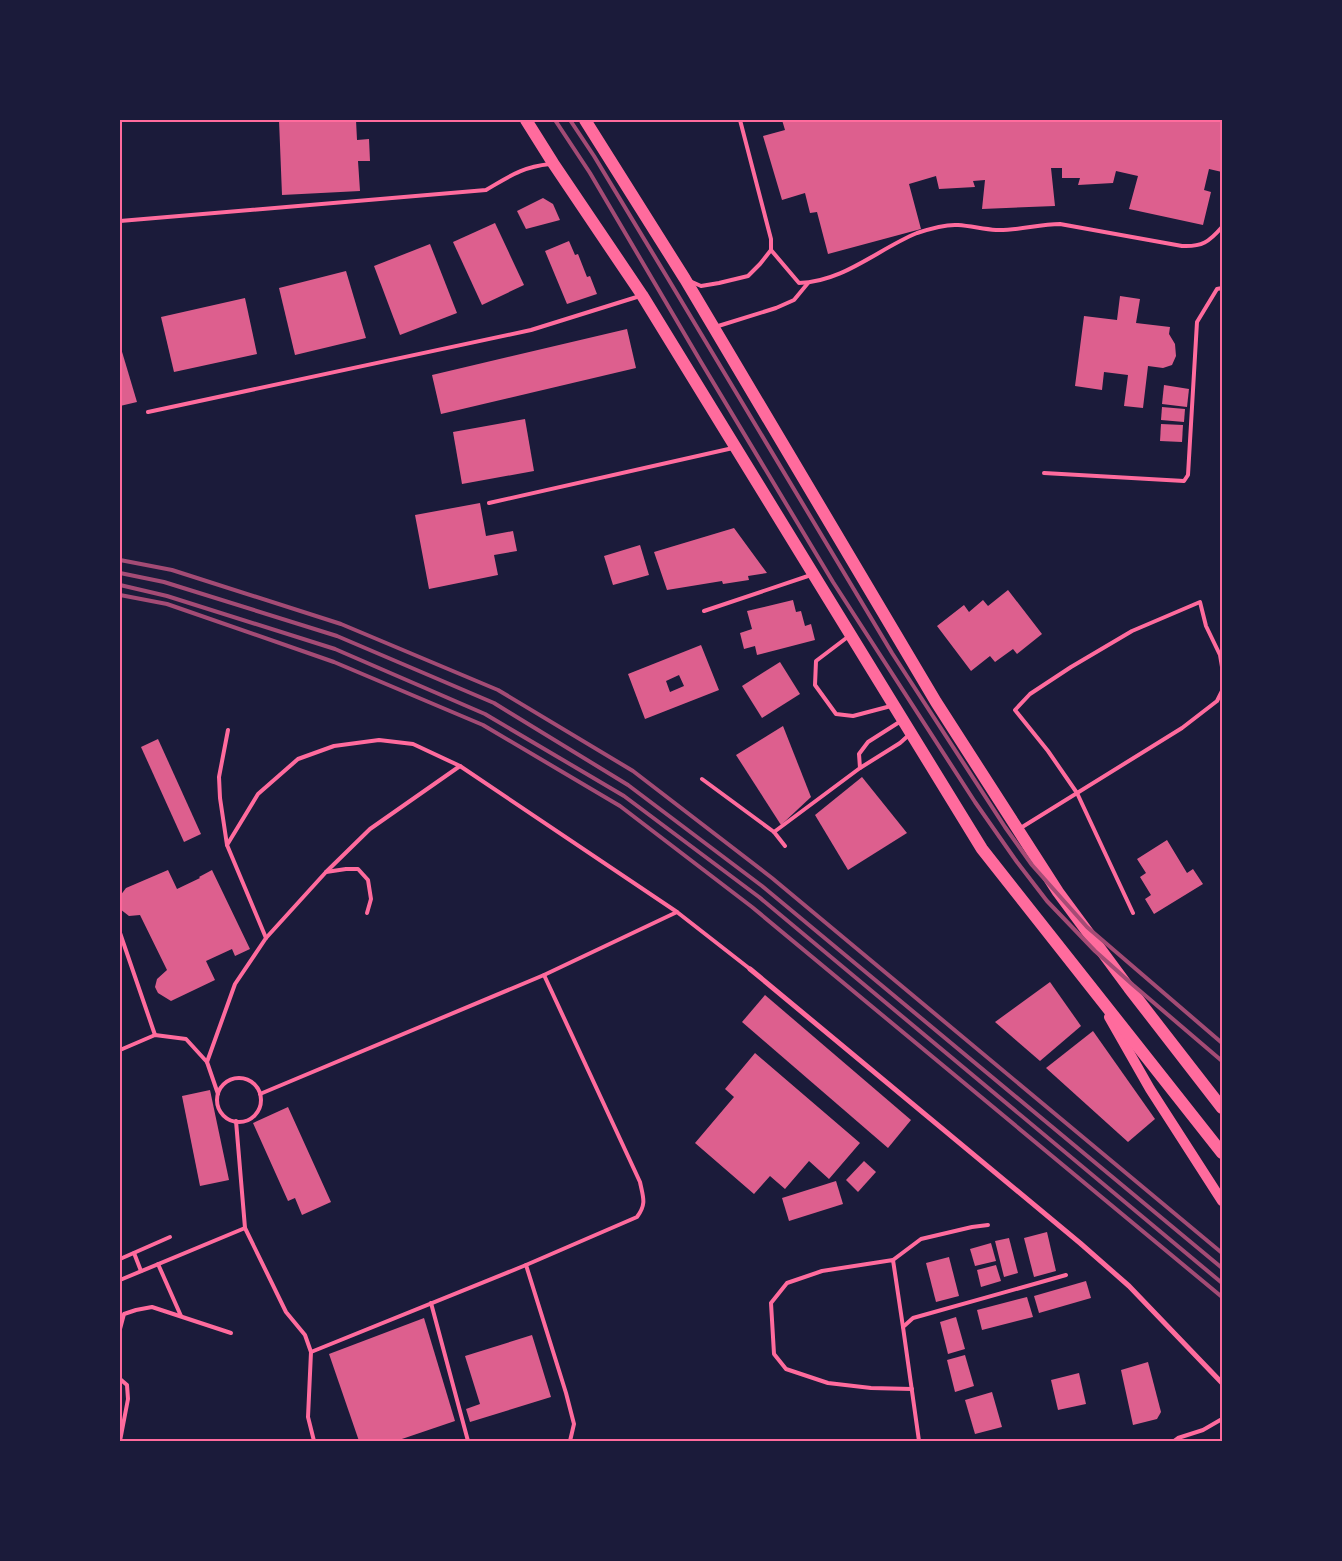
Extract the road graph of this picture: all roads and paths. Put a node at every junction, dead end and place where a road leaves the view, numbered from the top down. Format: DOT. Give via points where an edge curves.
graph roads {
  1 [pos="526,120"];
  2 [pos="586,120"];
  3 [pos="740,120"];
  4 [pos="553,163"];
  5 [pos="120,221"];
  6 [pos="1222,227"];
  7 [pos="771,250"];
  8 [pos="685,278"];
  9 [pos="808,283"];
  10 [pos="1222,288"];
  11 [pos="642,295"];
  12 [pos="714,328"];
  13 [pos="148,412"];
  14 [pos="735,447"];
  15 [pos="1044,473"];
  16 [pos="489,504"];
  17 [pos="813,575"];
  18 [pos="704,611"];
  19 [pos="851,635"];
  20 [pos="1222,667"];
  21 [pos="1222,691"];
  22 [pos="894,705"];
  23 [pos="902,720"];
  24 [pos="228,730"];
  25 [pos="911,733"];
  26 [pos="460,766"];
  27 [pos="860,768"];
  28 [pos="702,779"];
  29 [pos="1077,793"];
  30 [pos="1018,830"];
  31 [pos="774,832"];
  32 [pos="226,845"];
  33 [pos="784,846"];
  34 [pos="326,872"];
  35 [pos="677,912"];
  36 [pos="367,913"];
  37 [pos="1132,913"];
  38 [pos="120,933"];
  39 [pos="266,938"];
  40 [pos="750,969"];
  41 [pos="544,976"];
  42 [pos="1099,999"];
  43 [pos="155,1035"];
  44 [pos="120,1050"];
  45 [pos="207,1062"];
  46 [pos="218,1094"];
  47 [pos="260,1094"];
  48 [pos="1222,1108"];
  49 [pos="236,1121"];
  50 [pos="1222,1153"];
  51 [pos="1222,1201"];
  52 [pos="988,1225"];
  53 [pos="245,1228"];
  54 [pos="170,1237"];
  55 [pos="134,1253"];
  56 [pos="120,1259"];
  57 [pos="893,1260"];
  58 [pos="158,1264"];
  59 [pos="526,1265"];
  60 [pos="141,1271"];
  61 [pos="1066,1275"];
  62 [pos="120,1280"];
  63 [pos="431,1303"];
  64 [pos="180,1316"];
  65 [pos="903,1327"];
  66 [pos="120,1329"];
  67 [pos="231,1333"];
  68 [pos="311,1352"];
  69 [pos="120,1379"];
  70 [pos="1222,1383"];
  71 [pos="912,1388"];
  72 [pos="1222,1419"];
  73 [pos="120,1441"];
  74 [pos="314,1441"];
  75 [pos="468,1441"];
  76 [pos="570,1441"];
  77 [pos="919,1441"];
  78 [pos="1174,1441"];
  1 -- 4 [label="main road"];
  2 -- 8 [label="main road"];
  3 -- 7 [label="lane" via="771,239"];
  4 -- 5 [label="lane" via="520,170 486,190"];
  4 -- 11 [label="main road"];
  6 -- 9 [label="lane" via="1214,237 1194,247 1060,224 997,230 955,225 917,234 833,276"];
  7 -- 8 [label="lane" via="748,276 701,286"];
  7 -- 9 [label="lane" via="799,283"];
  8 -- 12 [label="main road"];
  9 -- 12 [label="lane" via="794,300"];
  10 -- 15 [label="lane" via="1217,289 1196,322 1188,475 1184,481"];
  11 -- 13 [label="lane" via="531,330"];
  11 -- 14 [label="main road"];
  12 -- 30 [label="main road" via="936,702"];
  14 -- 16 [label="lane"];
  14 -- 17 [label="main road"];
  17 -- 18 [label="lane"];
  17 -- 19 [label="main road"];
  19 -- 22 [label="main road"];
  19 -- 22 [label="lane" via="816,661 815,685 836,714 853,716"];
  20 -- 29 [label="lane" via="1200,602 1132,631 1030,694 1015,710"];
  21 -- 29 [label="lane" via="1218,701 1182,728"];
  22 -- 23 [label="main road"];
  23 -- 25 [label="main road"];
  23 -- 27 [label="lane" via="868,742 859,754"];
  24 -- 32 [label="lane" via="219,777"];
  25 -- 27 [label="lane"];
  25 -- 42 [label="main road" via="982,849"];
  26 -- 32 [label="lane" via="413,744 379,740 334,746 298,759 258,794"];
  26 -- 34 [label="lane" via="370,829"];
  26 -- 35 [label="lane"];
  27 -- 31 [label="lane"];
  28 -- 31 [label="lane"];
  29 -- 30 [label="lane"];
  29 -- 37 [label="lane"];
  30 -- 48 [label="main road" via="1058,892"];
  31 -- 33 [label="lane"];
  32 -- 39 [label="lane"];
  34 -- 36 [label="lane" via="358,869 368,880 371,899"];
  34 -- 39 [label="lane"];
  35 -- 40 [label="lane"];
  35 -- 41 [label="lane"];
  38 -- 43 [label="lane"];
  39 -- 45 [label="lane" via="235,984"];
  40 -- 70 [label="street" via="1080,1243 1129,1286"];
  41 -- 47 [label="lane"];
  41 -- 59 [label="lane" via="640,1182 644,1201 637,1217"];
  42 -- 50 [label="main road"];
  42 -- 51 [label="main road" via="1150,1089"];
  43 -- 44 [label="lane"];
  43 -- 45 [label="lane" via="186,1039"];
  45 -- 46 [label="lane"];
  46 -- 47 [label="lane" via="226,1082 239,1078 252,1082"];
  46 -- 49 [label="lane" via="217,1101 223,1114"];
  47 -- 49 [label="lane" via="261,1101 255,1114 250,1119"];
  49 -- 53 [label="lane"];
  52 -- 57 [label="lane" via="920,1240"];
  53 -- 58 [label="lane"];
  53 -- 68 [label="lane" via="286,1312 305,1336"];
  54 -- 55 [label="lane"];
  55 -- 56 [label="lane"];
  55 -- 60 [label="lane"];
  57 -- 65 [label="lane"];
  57 -- 71 [label="lane" via="822,1271 787,1283 771,1303 774,1354 786,1369 828,1382 871,1388"];
  58 -- 60 [label="lane"];
  58 -- 64 [label="lane"];
  59 -- 63 [label="lane"];
  59 -- 76 [label="lane" via="574,1424"];
  60 -- 62 [label="lane"];
  61 -- 65 [label="lane" via="913,1318"];
  63 -- 68 [label="lane"];
  63 -- 75 [label="lane"];
  64 -- 66 [label="lane" via="152,1307 136,1310 124,1314"];
  64 -- 67 [label="lane"];
  65 -- 71 [label="lane"];
  68 -- 74 [label="lane" via="308,1417"];
  69 -- 73 [label="lane" via="128,1385 128,1398"];
  71 -- 77 [label="lane"];
  72 -- 78 [label="lane"];
}
